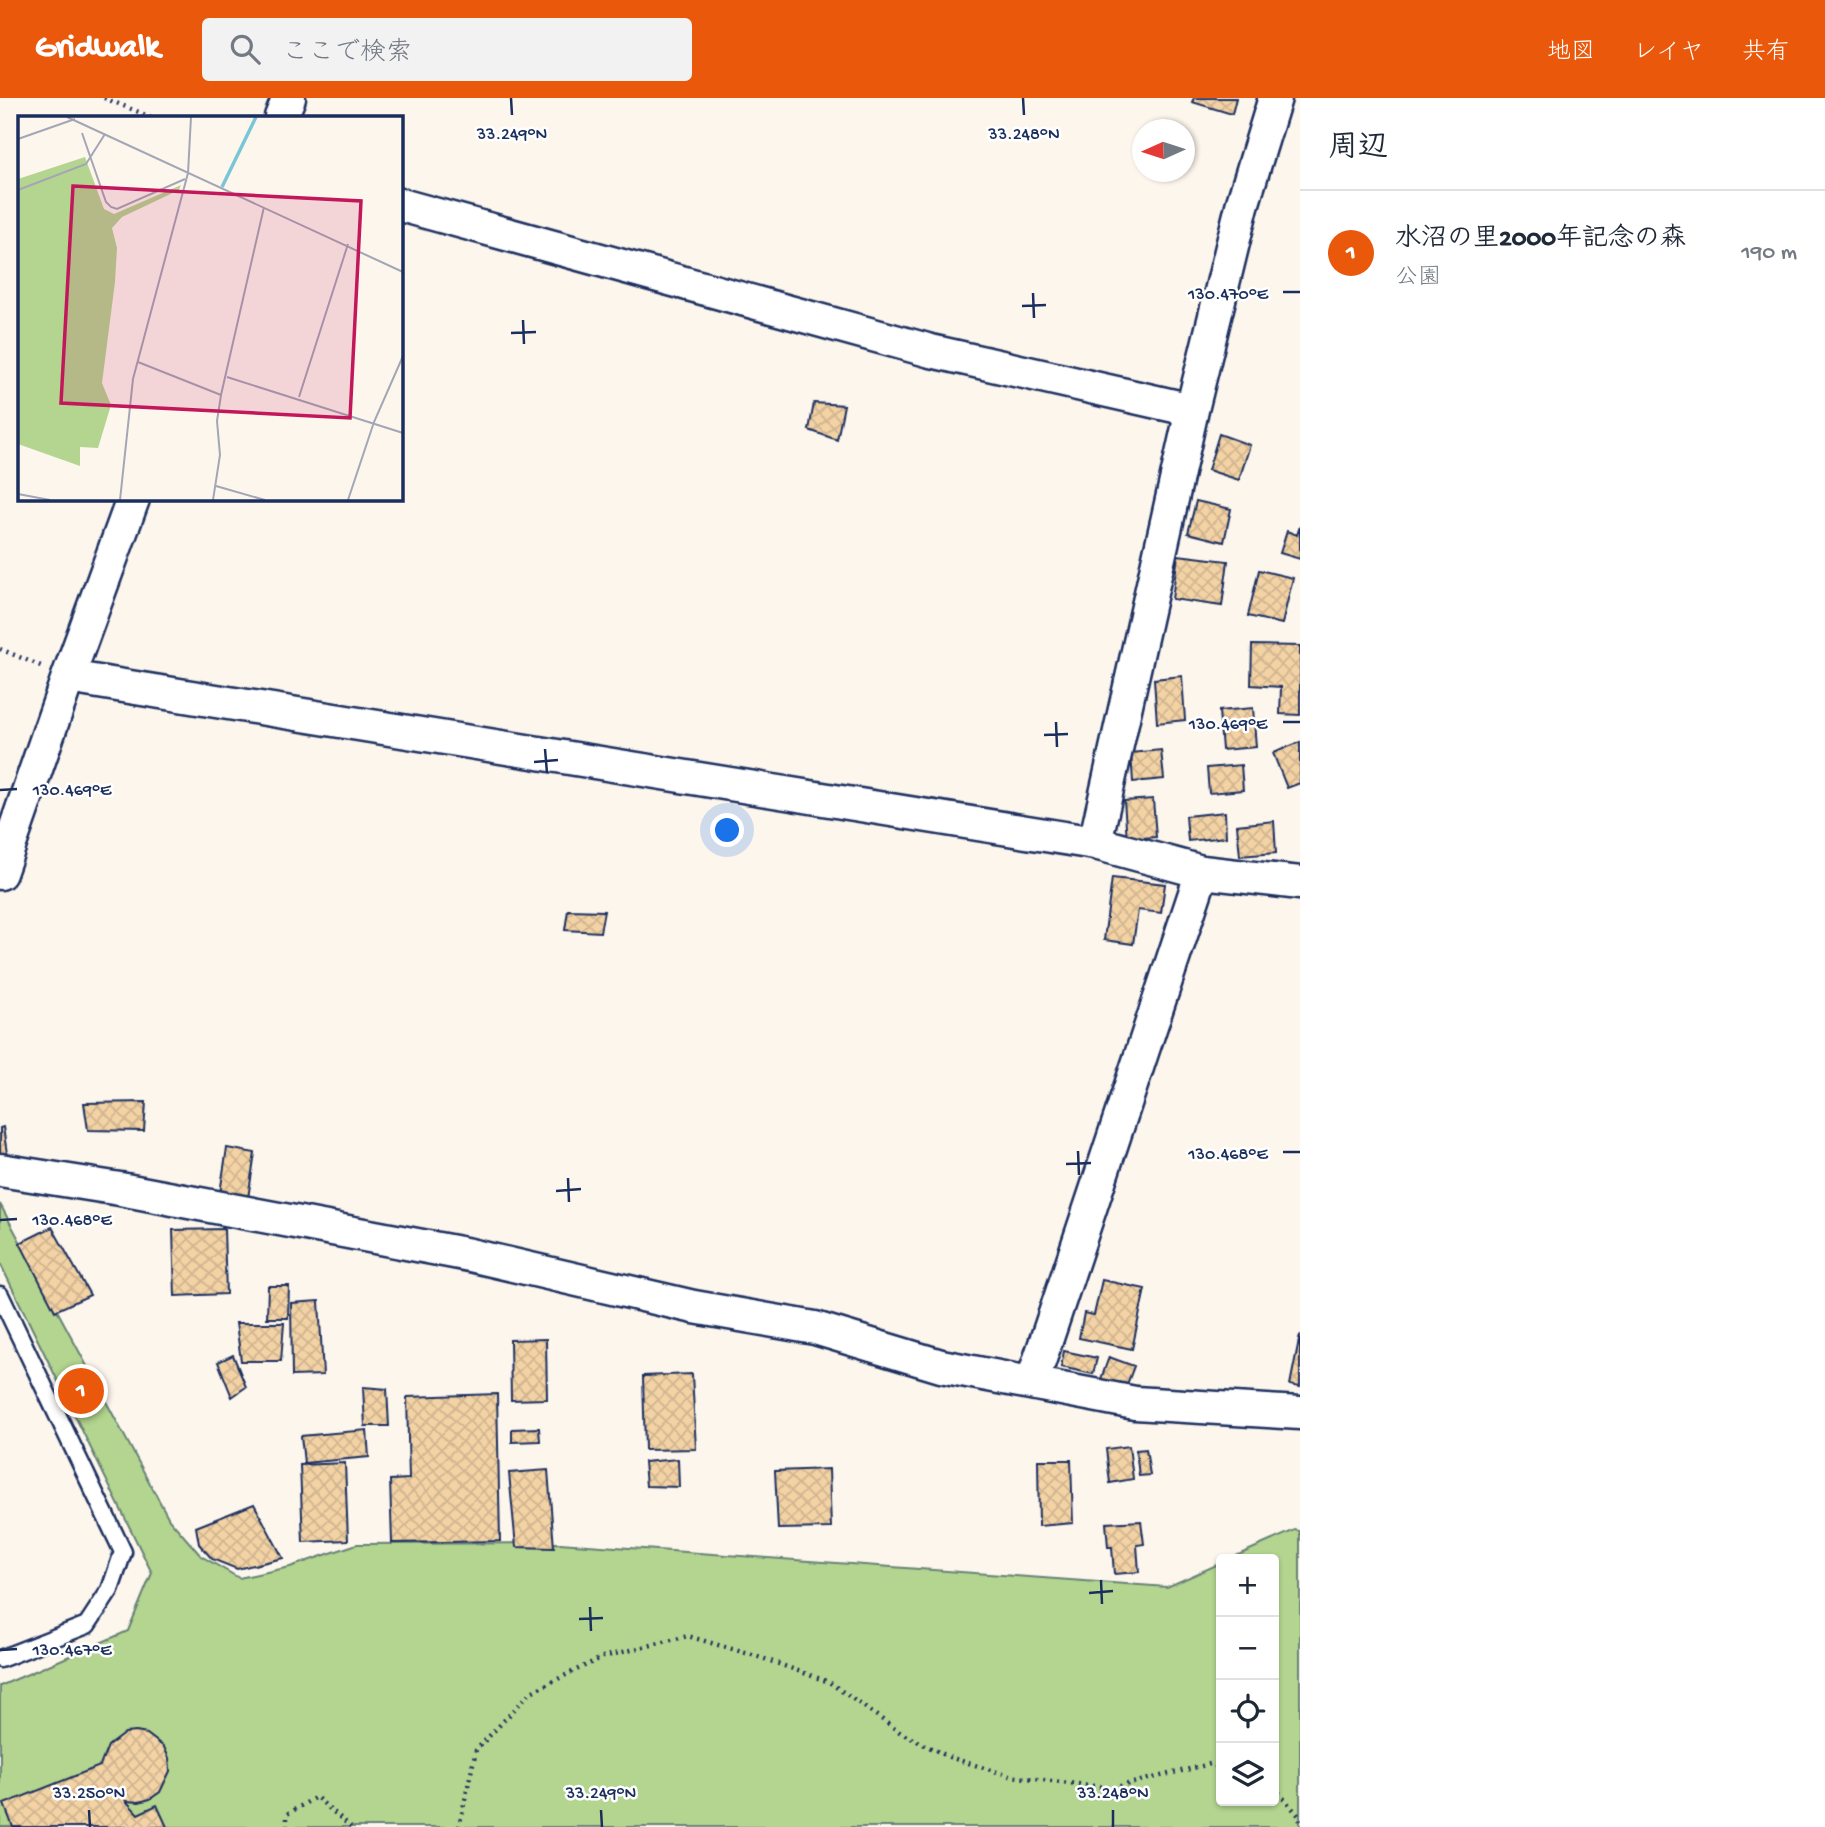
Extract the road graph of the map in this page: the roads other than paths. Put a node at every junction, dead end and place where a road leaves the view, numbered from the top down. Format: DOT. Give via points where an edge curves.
graph roads {
  1 [pos="289,98"];
  2 [pos="1275,98"];
  3 [pos="281,116"];
  4 [pos="402,205"];
  5 [pos="1192,410"];
  6 [pos="133,500"];
  7 [pos="68,677"];
  8 [pos="1095,843"];
  9 [pos="0,873"];
  10 [pos="1202,873"];
  11 [pos="1300,883"];
  12 [pos="0,1170"];
  13 [pos="0,1294"];
  14 [pos="1032,1383"];
  15 [pos="1300,1413"];
  16 [pos="0,1659"];
  1 -- 3 [label="street"];
  2 -- 5 [label="street" via="1242,206"];
  4 -- 5 [label="street" via="931,351"];
  5 -- 8 [label="street"];
  6 -- 7 [label="street"];
  7 -- 8 [label="street"];
  7 -- 9 [label="street"];
  8 -- 10 [label="street"];
  10 -- 11 [label="street"];
  10 -- 14 [label="street"];
  12 -- 14 [label="street" via="470,1255 694,1307 815,1328 941,1366"];
  13 -- 16 [label="lane" via="123,1552 110,1590 86,1625"];
  14 -- 15 [label="street" via="1135,1403"];
}
